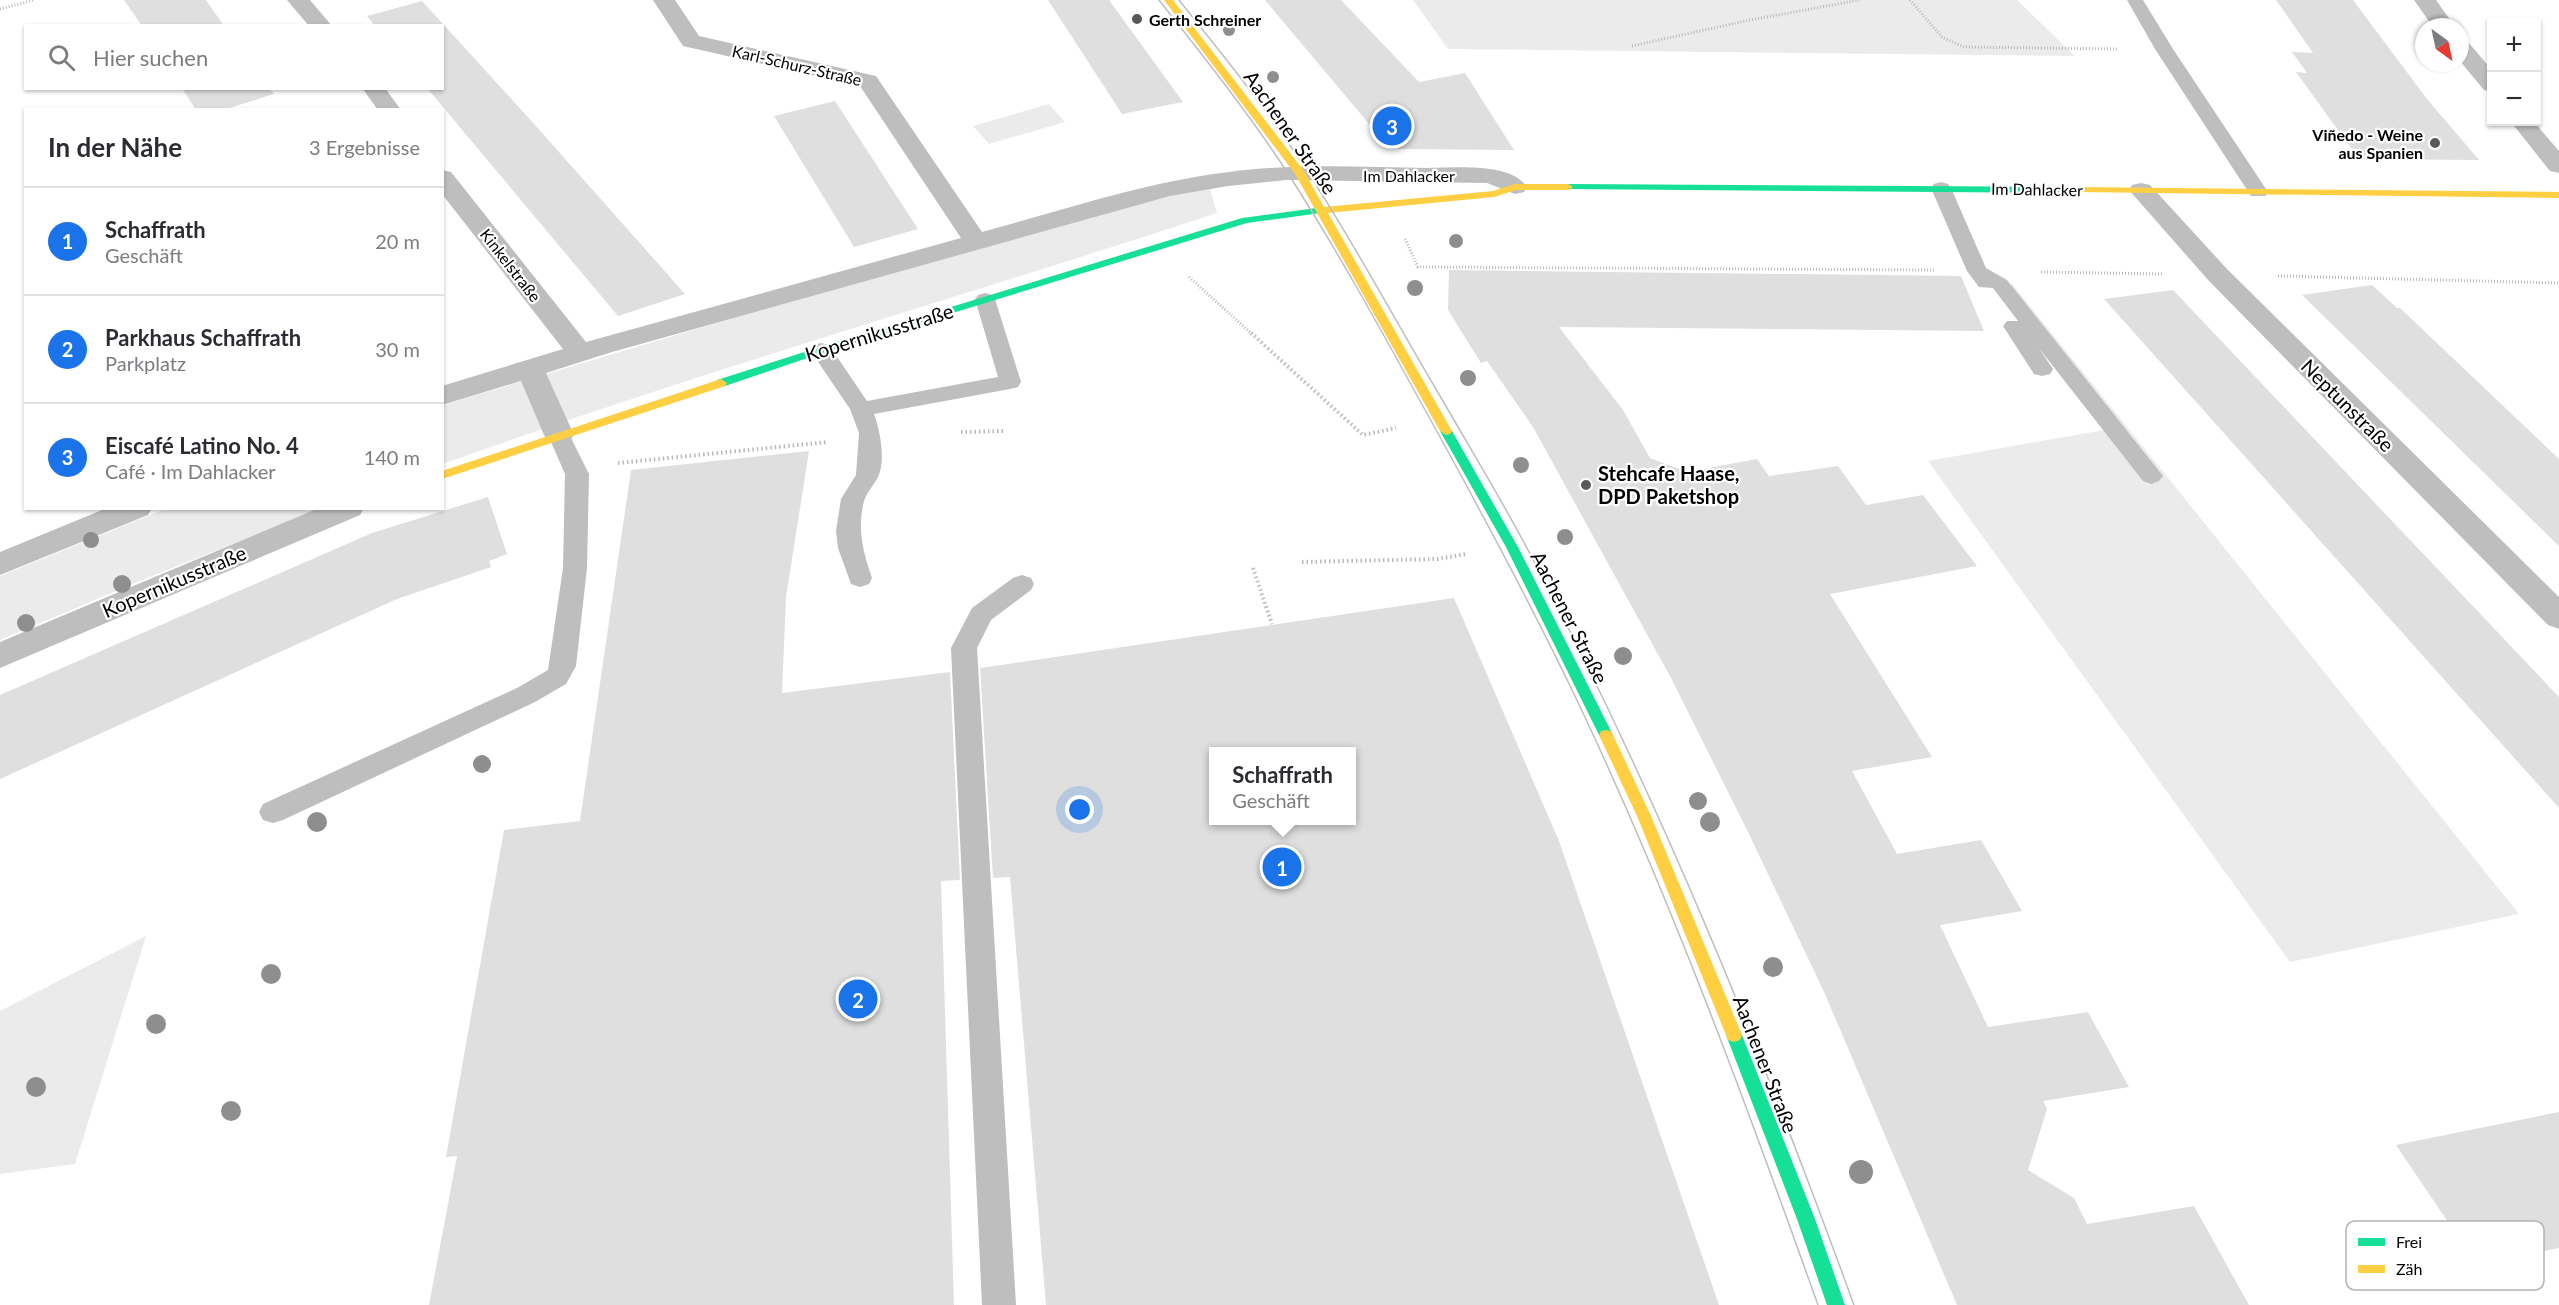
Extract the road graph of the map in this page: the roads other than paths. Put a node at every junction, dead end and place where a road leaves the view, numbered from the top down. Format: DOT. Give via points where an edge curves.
graph roads {
  1 [pos="298,0"];
  2 [pos="664,0"];
  3 [pos="1168,0"];
  4 [pos="2135,0"];
  5 [pos="2425,0"];
  6 [pos="2438,18"];
  7 [pos="319,24"];
  8 [pos="2469,58"];
  9 [pos="2487,79"];
  10 [pos="375,90"];
  11 [pos="388,108"];
  12 [pos="2525,126"];
  13 [pos="2559,166"];
  14 [pos="1300,173"];
  15 [pos="444,180"];
  16 [pos="1515,187"];
  17 [pos="1941,188"];
  18 [pos="2141,190"];
  19 [pos="2258,192"];
  20 [pos="2559,195"];
  21 [pos="1322,210"];
  22 [pos="976,242"];
  23 [pos="1977,270"];
  24 [pos="985,299"];
  25 [pos="821,350"];
  26 [pos="580,353"];
  27 [pos="530,368"];
  28 [pos="2042,369"];
  29 [pos="444,395"];
  30 [pos="861,409"];
  31 [pos="559,435"];
  32 [pos="444,475"];
  33 [pos="2151,476"];
  34 [pos="132,510"];
  35 [pos="344,510"];
  36 [pos="0,564"];
  37 [pos="860,578"];
  38 [pos="1022,584"];
  39 [pos="2559,617"];
  40 [pos="0,656"];
  41 [pos="273,812"];
  42 [pos="999,1305"];
  43 [pos="1836,1305"];
  1 -- 7 [label="street"];
  2 -- 22 [label="street, Karl-Schurz-Straße" via="691,41 868,81"];
  3 -- 14 [label="street, Aachener Straße"];
  4 -- 19 [label="lane"];
  5 -- 6 [label="street"];
  8 -- 9 [label="street"];
  10 -- 11 [label="street"];
  12 -- 13 [label="street"];
  14 -- 16 [label="street, Im Dahlacker" via="1491,176"];
  14 -- 21 [label="street, Aachener Straße"];
  14 -- 22 [label="street" via="1168,189"];
  15 -- 26 [label="street, Kinkelstraße"];
  16 -- 17 [label="street, Im Dahlacker"];
  16 -- 21 [label="street, Im Dahlacker" via="1494,194"];
  17 -- 18 [label="street, Im Dahlacker"];
  17 -- 23 [label="lane"];
  18 -- 19 [label="street, Im Dahlacker"];
  18 -- 39 [label="street, Neptunstraße" via="2218,275"];
  19 -- 20 [label="street, Im Dahlacker"];
  21 -- 24 [label="street, Kopernikusstraße" via="1246,220"];
  21 -- 43 [label="street, Aachener Straße" via="1512,547 1644,816 1723,1007"];
  22 -- 26 [label="street"];
  23 -- 28 [label="lane"];
  23 -- 33 [label="lane" via="2000,284"];
  24 -- 25 [label="street, Kopernikusstraße"];
  24 -- 30 [label="lane" via="1010,382"];
  25 -- 30 [label="lane"];
  25 -- 31 [label="street, Kopernikusstraße"];
  26 -- 27 [label="street"];
  27 -- 29 [label="street"];
  27 -- 31 [label="street"];
  30 -- 37 [label="lane" via="870,432 868,475 853,499 848,531"];
  31 -- 32 [label="street, Kopernikusstraße"];
  31 -- 41 [label="lane" via="577,474 575,568 562,666 557,677"];
  34 -- 36 [label="street"];
  35 -- 40 [label="street, Kopernikusstraße"];
  38 -- 42 [label="lane" via="981,614 964,648"];
}
